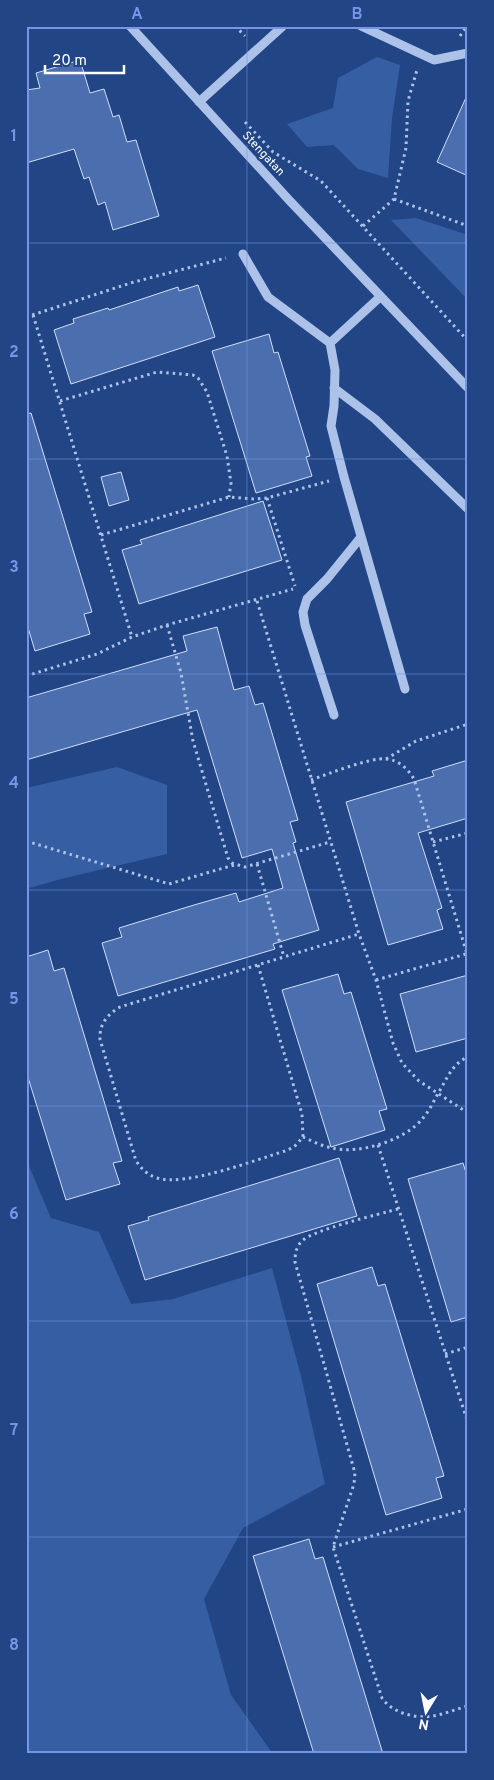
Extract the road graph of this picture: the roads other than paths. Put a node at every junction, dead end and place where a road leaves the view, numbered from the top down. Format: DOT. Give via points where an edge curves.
graph roads {
  1 [pos="130,26"];
  2 [pos="283,26"];
  3 [pos="361,26"];
  4 [pos="468,53"];
  5 [pos="199,102"];
  6 [pos="243,254"];
  7 [pos="380,296"];
  8 [pos="330,343"];
  9 [pos="334,388"];
  10 [pos="468,388"];
  11 [pos="468,509"];
  12 [pos="361,537"];
  13 [pos="405,689"];
  14 [pos="334,715"];
  1 -- 5 [label="street, Stengatan"];
  2 -- 5 [label="street"];
  3 -- 4 [label="street" via="434,60"];
  5 -- 7 [label="street, Stengatan"];
  6 -- 8 [label="street" via="268,297"];
  7 -- 8 [label="street"];
  7 -- 10 [label="street, Stengatan"];
  8 -- 9 [label="street"];
  9 -- 11 [label="street" via="375,419"];
  9 -- 12 [label="street" via="331,426"];
  12 -- 13 [label="street"];
  12 -- 14 [label="street" via="307,599 303,612"];
}
